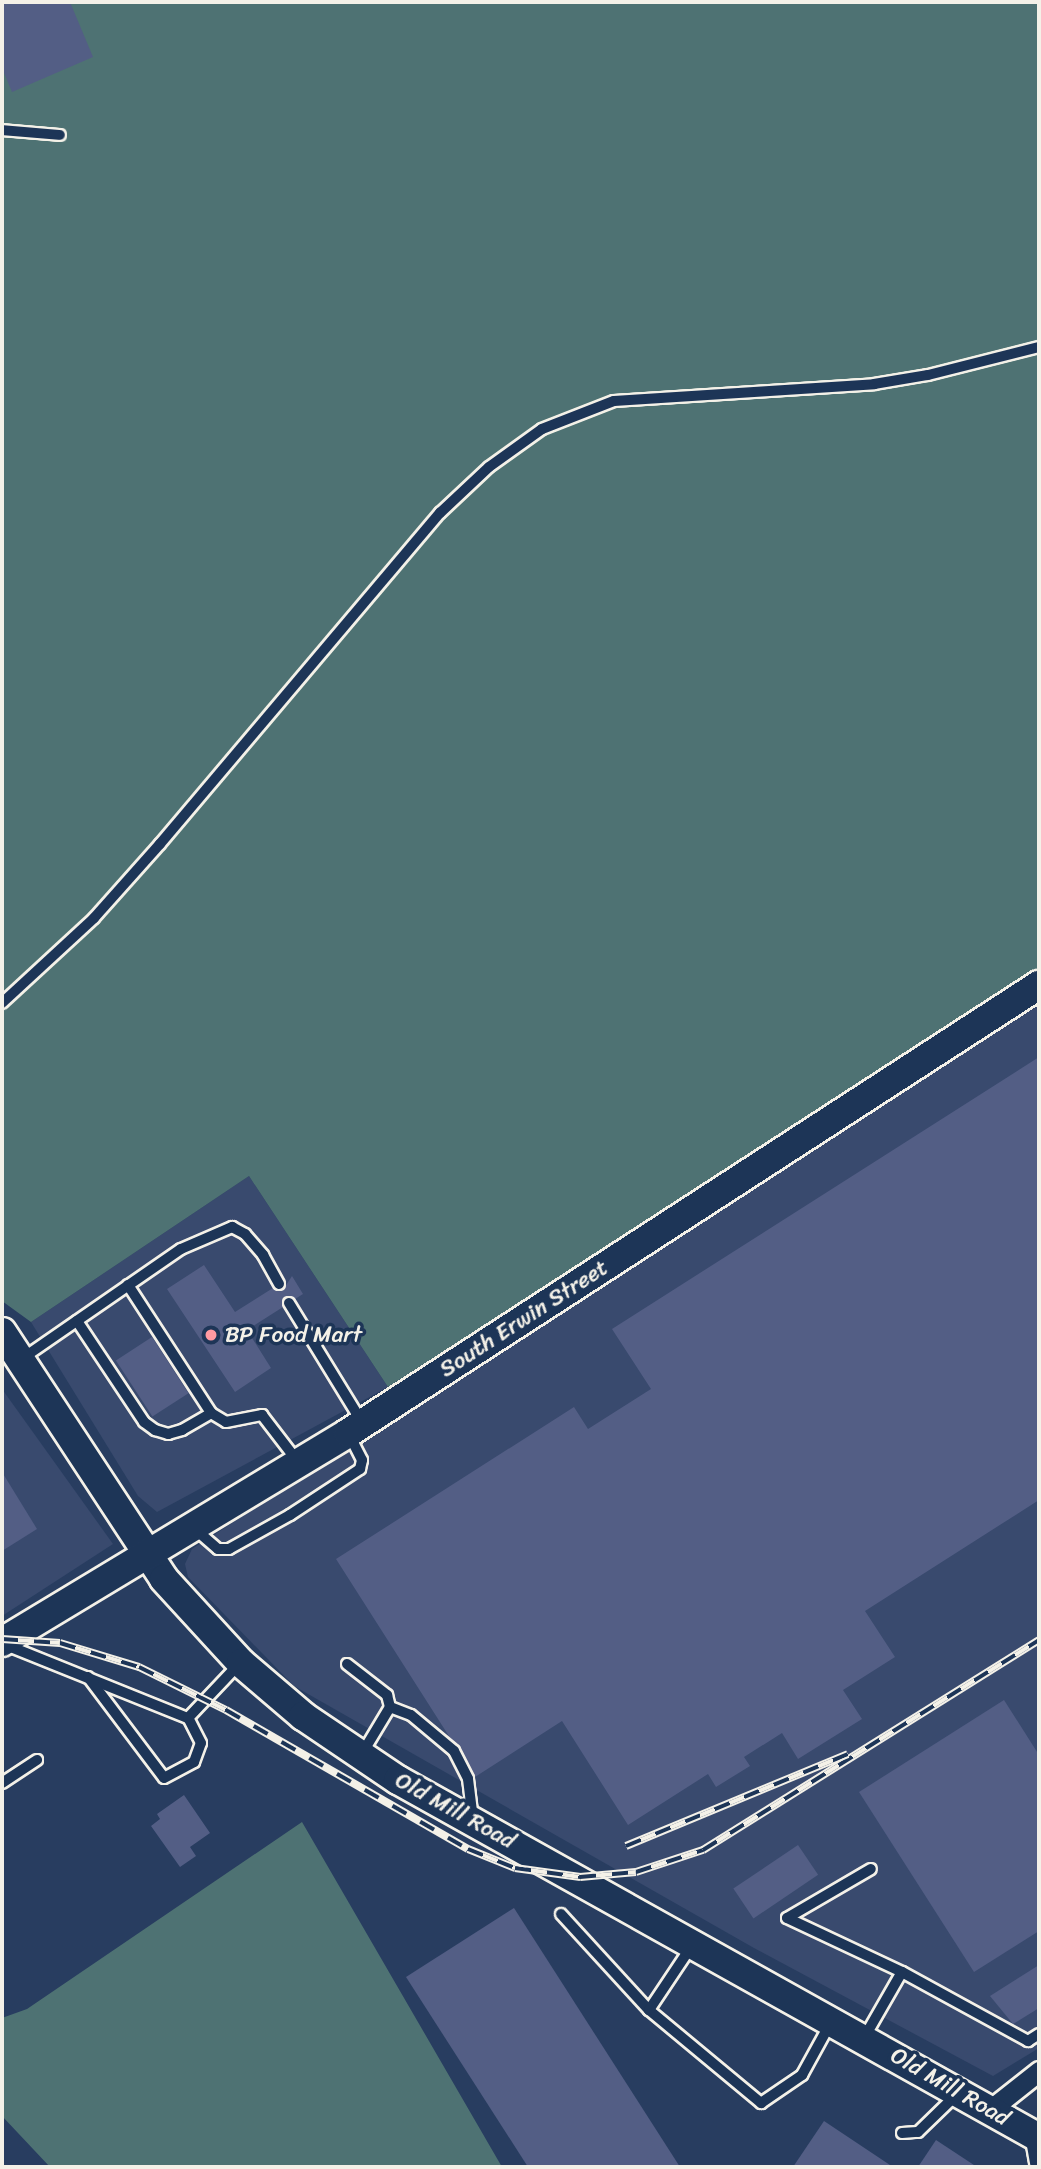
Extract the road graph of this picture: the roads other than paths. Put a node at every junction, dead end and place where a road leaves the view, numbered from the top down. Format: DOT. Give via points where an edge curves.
graph roads {
  1 [pos="2,130"];
  2 [pos="60,135"];
  3 [pos="1039,347"];
  4 [pos="1039,985"];
  5 [pos="2,1003"];
  6 [pos="279,1284"];
  7 [pos="128,1286"];
  8 [pos="289,1303"];
  9 [pos="77,1321"];
  10 [pos="2,1332"];
  11 [pos="20,1360"];
  12 [pos="211,1413"];
  13 [pos="355,1428"];
  14 [pos="299,1463"];
  15 [pos="192,1528"];
  16 [pos="147,1556"];
  17 [pos="2,1643"];
  18 [pos="241,1663"];
  19 [pos="348,1664"];
  20 [pos="88,1677"];
  21 [pos="390,1707"];
  22 [pos="188,1718"];
  23 [pos="360,1756"];
  24 [pos="37,1760"];
  25 [pos="2,1783"];
  26 [pos="473,1821"];
  27 [pos="870,1869"];
  28 [pos="561,1914"];
  29 [pos="693,1944"];
  30 [pos="902,1972"];
  31 [pos="649,2010"];
  32 [pos="832,2021"];
  33 [pos="1039,2034"];
  34 [pos="864,2038"];
  35 [pos="1039,2071"];
  36 [pos="961,2092"];
  37 [pos="990,2109"];
  38 [pos="902,2133"];
  39 [pos="1034,2135"];
  40 [pos="1036,2167"];
  1 -- 2 [label="lane"];
  3 -- 5 [label="lane" via="874,384 614,401 542,429 489,467 440,513 94,918"];
  4 -- 13 [label="street, South Erwin Street"];
  6 -- 7 [label="lane" via="263,1255 245,1234 232,1227 181,1249"];
  7 -- 9 [label="lane"];
  7 -- 12 [label="lane"];
  8 -- 13 [label="lane"];
  9 -- 11 [label="lane"];
  9 -- 12 [label="lane" via="144,1422 155,1430 168,1434 182,1430"];
  10 -- 11 [label="street, Old Mill Road"];
  11 -- 16 [label="street, Old Mill Road"];
  12 -- 14 [label="lane" via="226,1422 262,1415"];
  13 -- 14 [label="street, South Erwin Street"];
  13 -- 15 [label="lane" via="360,1469 290,1515 229,1549 218,1549"];
  14 -- 15 [label="street, South Erwin Street"];
  15 -- 16 [label="street, South Erwin Street"];
  16 -- 17 [label="street, South Erwin Street"];
  16 -- 18 [label="street, Old Mill Road"];
  17 -- 20 [label="lane"];
  18 -- 22 [label="lane"];
  18 -- 23 [label="street, Old Mill Road" via="303,1716"];
  19 -- 21 [label="lane" via="387,1695"];
  20 -- 22 [label="lane"];
  20 -- 22 [label="lane" via="164,1778 194,1762 201,1743"];
  21 -- 23 [label="lane"];
  21 -- 26 [label="lane" via="411,1715 454,1751 468,1779"];
  23 -- 26 [label="street, Old Mill Road"];
  24 -- 25 [label="lane"];
  26 -- 29 [label="street, Old Mill Road"];
  27 -- 30 [label="lane" via="787,1918"];
  28 -- 31 [label="lane"];
  29 -- 31 [label="lane"];
  29 -- 32 [label="street, Old Mill Road"];
  30 -- 33 [label="lane" via="1028,2041"];
  30 -- 34 [label="lane"];
  31 -- 32 [label="lane" via="761,2102 802,2075"];
  32 -- 34 [label="street, Old Mill Road"];
  34 -- 36 [label="street, Old Mill Road"];
  35 -- 37 [label="street"];
  36 -- 37 [label="street, Old Mill Road"];
  36 -- 38 [label="lane" via="918,2132"];
  37 -- 39 [label="street, Old Mill Road"];
  39 -- 40 [label="lane"];
}
